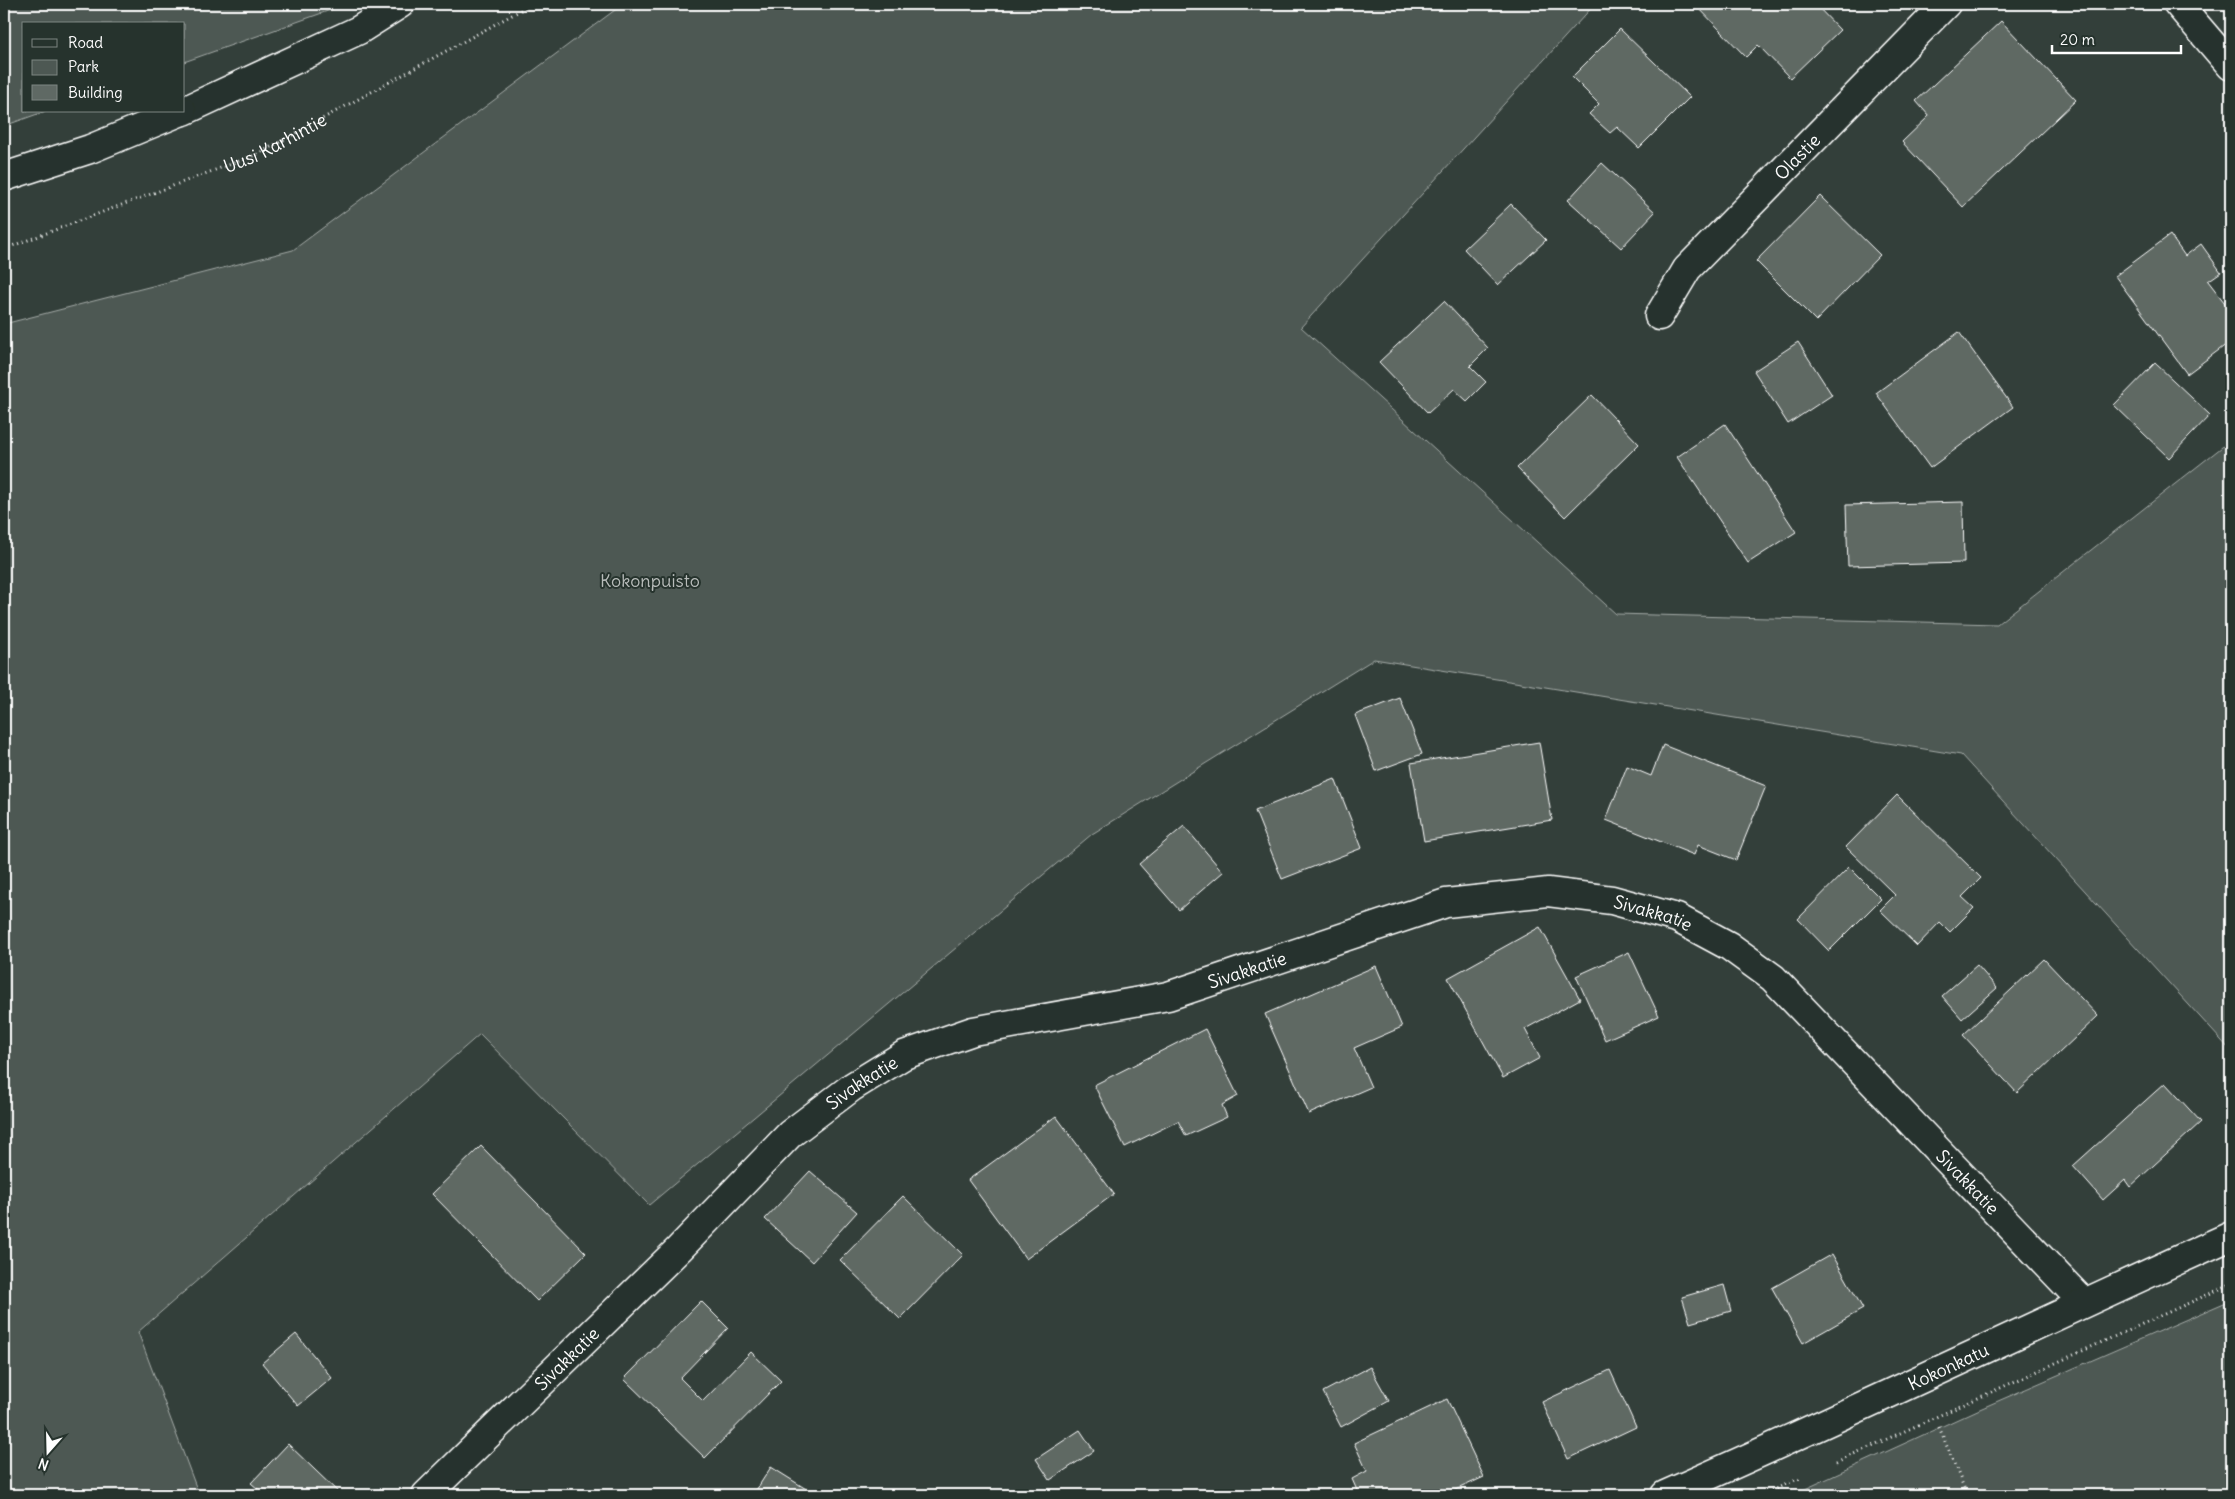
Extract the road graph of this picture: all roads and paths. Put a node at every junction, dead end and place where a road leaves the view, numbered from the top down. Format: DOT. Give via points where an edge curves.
graph roads {
  1 [pos="400,4"];
  2 [pos="532,4"];
  3 [pos="1946,4"];
  4 [pos="2178,4"];
  5 [pos="2231,66"];
  6 [pos="185,110"];
  7 [pos="181,112"];
  8 [pos="4,177"];
  9 [pos="4,249"];
  10 [pos="1659,316"];
  11 [pos="2231,1236"];
  12 [pos="2231,1284"];
  13 [pos="2083,1302"];
  14 [pos="1939,1427"];
  15 [pos="1833,1463"];
  16 [pos="1806,1475"];
  17 [pos="426,1495"];
  18 [pos="1665,1495"];
  19 [pos="1762,1495"];
  20 [pos="1967,1495"];
  1 -- 6 [label="street" via="359,30"];
  2 -- 9 [label="path, Uusi Karhintie" via="258,154"];
  3 -- 10 [label="street, Olastie" via="1687,269"];
  4 -- 5 [label="street"];
  7 -- 8 [label="street" via="90,149"];
  11 -- 13 [label="street, Kokonkatu"];
  12 -- 15 [label="path"];
  13 -- 17 [label="street, Sivakkatie" via="1772,978 1729,946 1677,918 1612,900 1548,892 1446,903 1168,996 973,1030 904,1055 852,1087 790,1134 678,1249"];
  13 -- 18 [label="street, Kokonkatu"];
  14 -- 20 [label="path"];
  16 -- 19 [label="path"];
}
